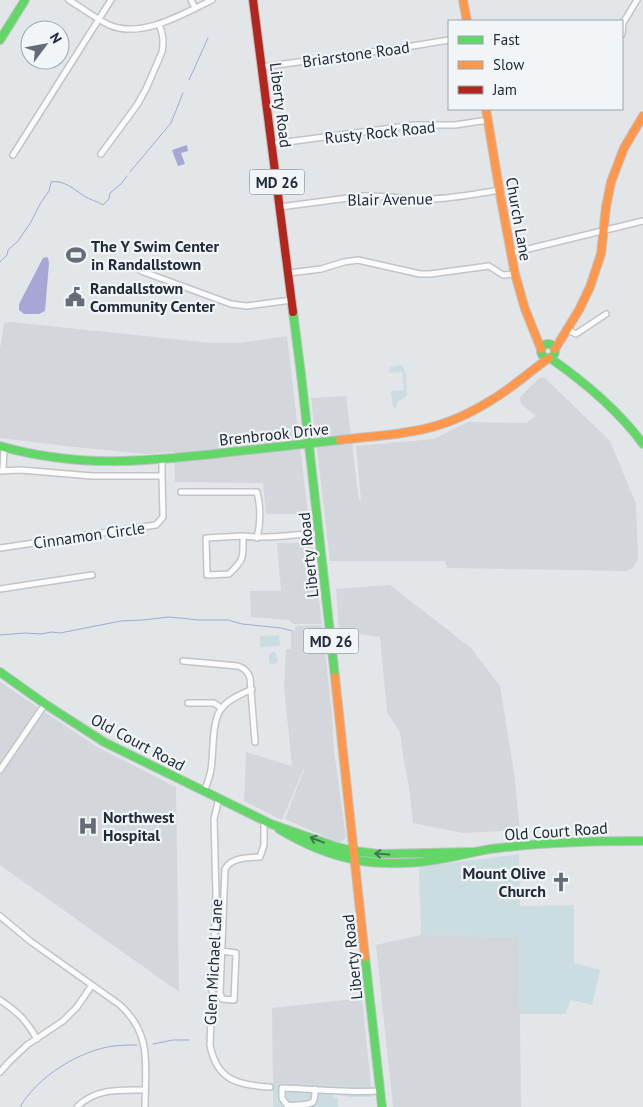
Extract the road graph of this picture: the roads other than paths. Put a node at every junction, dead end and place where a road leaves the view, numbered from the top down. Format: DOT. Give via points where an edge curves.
graph roads {
  1 [pos="25,0"];
  2 [pos="69,0"];
  3 [pos="111,0"];
  4 [pos="191,0"];
  5 [pos="212,0"];
  6 [pos="253,0"];
  7 [pos="463,0"];
  8 [pos="637,0"];
  9 [pos="195,8"];
  10 [pos="99,19"];
  11 [pos="468,20"];
  12 [pos="159,24"];
  13 [pos="623,26"];
  14 [pos="0,40"];
  15 [pos="448,40"];
  16 [pos="262,67"];
  17 [pos="486,110"];
  18 [pos="643,116"];
  19 [pos="488,120"];
  20 [pos="272,144"];
  21 [pos="101,154"];
  22 [pos="12,155"];
  23 [pos="500,190"];
  24 [pos="280,207"];
  25 [pos="643,222"];
  26 [pos="604,231"];
  27 [pos="512,253"];
  28 [pos="141,271"];
  29 [pos="289,273"];
  30 [pos="515,274"];
  31 [pos="292,300"];
  32 [pos="606,314"];
  33 [pos="565,331"];
  34 [pos="548,351"];
  35 [pos="309,444"];
  36 [pos="643,444"];
  37 [pos="2,447"];
  38 [pos="162,460"];
  39 [pos="2,471"];
  40 [pos="162,476"];
  41 [pos="180,492"];
  42 [pos="319,533"];
  43 [pos="243,536"];
  44 [pos="257,538"];
  45 [pos="0,548"];
  46 [pos="92,576"];
  47 [pos="0,589"];
  48 [pos="183,661"];
  49 [pos="0,672"];
  50 [pos="252,689"];
  51 [pos="188,703"];
  52 [pos="44,704"];
  53 [pos="221,708"];
  54 [pos="255,742"];
  55 [pos="0,770"];
  56 [pos="204,792"];
  57 [pos="218,798"];
  58 [pos="268,822"];
  59 [pos="643,841"];
  60 [pos="354,851"];
  61 [pos="471,852"];
  62 [pos="356,861"];
  63 [pos="0,916"];
  64 [pos="222,951"];
  65 [pos="92,985"];
  66 [pos="0,1000"];
  67 [pos="37,1039"];
  68 [pos="0,1072"];
  69 [pos="270,1088"];
  70 [pos="315,1089"];
  71 [pos="145,1090"];
  72 [pos="381,1091"];
  73 [pos="77,1107"];
  74 [pos="145,1107"];
  75 [pos="382,1107"];
  1 -- 14 [label="main road"];
  2 -- 10 [label="street"];
  3 -- 10 [label="street"];
  4 -- 9 [label="street"];
  5 -- 9 [label="street"];
  6 -- 16 [label="main road, Liberty Road / MD 26"];
  7 -- 11 [label="main road"];
  8 -- 13 [label="street"];
  9 -- 12 [label="street"];
  10 -- 12 [label="street" via="128,29"];
  10 -- 22 [label="street"];
  12 -- 21 [label="street" via="163,34 162,52 146,89"];
  15 -- 16 [label="street, Briarstone Road"];
  16 -- 20 [label="main road, Liberty Road / MD 26"];
  17 -- 19 [label="main road, Church Lane"];
  18 -- 26 [label="main road, Brenbrook Drive" via="625,145 614,172"];
  19 -- 20 [label="street, Rusty Rock Road"];
  19 -- 23 [label="main road, Church Lane"];
  20 -- 24 [label="main road, Liberty Road / MD 26"];
  23 -- 24 [label="street, Blair Avenue" via="433,199 363,196"];
  23 -- 27 [label="main road, Church Lane"];
  24 -- 29 [label="main road, Liberty Road / MD 26"];
  25 -- 26 [label="street"];
  26 -- 27 [label="street"];
  26 -- 33 [label="main road, Brenbrook Drive" via="594,276"];
  27 -- 30 [label="main road, Church Lane"];
  28 -- 31 [label="street" via="231,304 247,306"];
  29 -- 30 [label="street" via="358,260 420,274 489,266 503,275"];
  29 -- 31 [label="main road, Liberty Road / MD 26"];
  30 -- 34 [label="main road, Church Lane" via="525,309"];
  31 -- 35 [label="main road, Liberty Road / MD 26"];
  32 -- 33 [label="street" via="576,334"];
  33 -- 34 [label="main road, Brenbrook Drive"];
  34 -- 35 [label="main road, Brenbrook Drive" via="535,368 512,387 488,403 445,422 409,432"];
  34 -- 36 [label="main road, Church Lane" via="617,415"];
  35 -- 38 [label="main road, Brenbrook Drive"];
  35 -- 42 [label="main road, Liberty Road / MD 26"];
  37 -- 38 [label="main road, Brenbrook Drive" via="88,462"];
  37 -- 39 [label="street"];
  38 -- 40 [label="street, Cinnamon Circle"];
  39 -- 40 [label="street"];
  40 -- 45 [label="street, Cinnamon Circle" via="163,517 156,525"];
  41 -- 44 [label="street" via="256,492 260,504"];
  42 -- 44 [label="street"];
  42 -- 60 [label="main road, Liberty Road / MD 26"];
  43 -- 43 [label="street" via="239,565 229,574 207,575 206,538"];
  43 -- 44 [label="street"];
  46 -- 47 [label="street"];
  48 -- 50 [label="street" via="242,667 249,674"];
  49 -- 52 [label="main road, Old Court Road"];
  50 -- 53 [label="street"];
  50 -- 54 [label="street"];
  51 -- 53 [label="street" via="214,703"];
  52 -- 55 [label="street"];
  52 -- 56 [label="main road, Old Court Road" via="110,746"];
  53 -- 56 [label="street" via="215,722 211,770"];
  56 -- 57 [label="main road, Old Court Road"];
  57 -- 58 [label="main road, Old Court Road"];
  57 -- 69 [label="street, Glen Michael Lane" via="214,819 216,894 210,1045 215,1062 230,1079 244,1085"];
  60 -- 58 [label="main road, Old Court Road, one-way"];
  58 -- 62 [label="main road, Old Court Road" via="315,849"];
  58 -- 64 [label="street" via="260,857 234,860 225,869"];
  59 -- 61 [label="main road, Old Court Road" via="559,842"];
  61 -- 60 [label="main road, Old Court Road, one-way" via="379,854"];
  60 -- 62 [label="main road, Liberty Road / MD 26"];
  61 -- 62 [label="main road, Old Court Road" via="410,863"];
  62 -- 72 [label="main road, Liberty Road / MD 26"];
  63 -- 65 [label="street"];
  64 -- 64 [label="street" via="220,993 222,999 234,1000 236,953"];
  65 -- 67 [label="street" via="63,1021"];
  65 -- 71 [label="street" via="126,1011 140,1031 145,1051"];
  66 -- 67 [label="street" via="22,1017"];
  67 -- 68 [label="street"];
  70 -- 70 [label="street" via="310,1104 290,1106 282,1098 282,1088"];
  70 -- 72 [label="street"];
  71 -- 73 [label="street" via="106,1091 89,1097"];
  71 -- 74 [label="street"];
  72 -- 75 [label="main road, Liberty Road / MD 26"];
}
